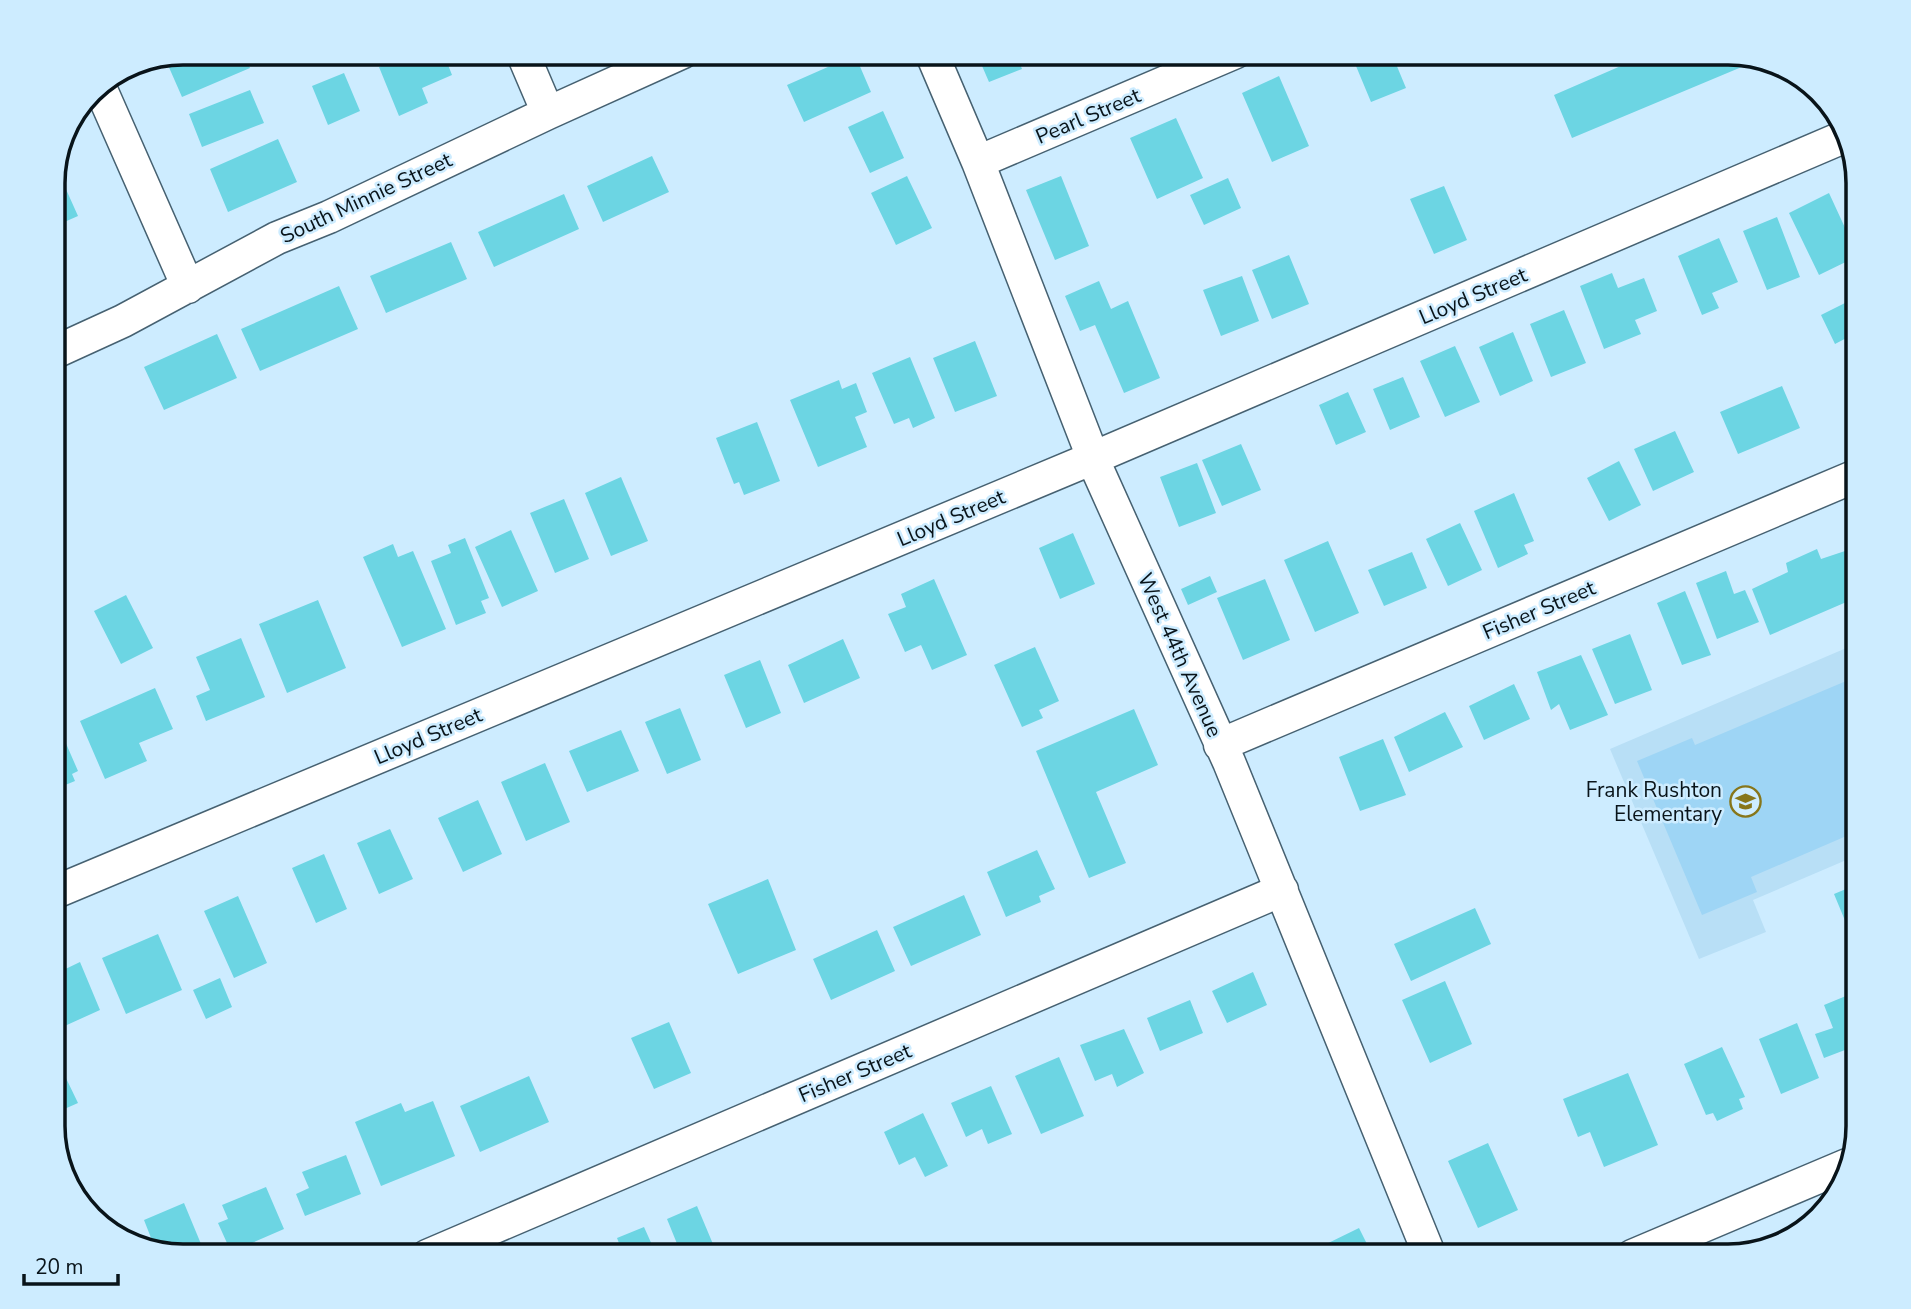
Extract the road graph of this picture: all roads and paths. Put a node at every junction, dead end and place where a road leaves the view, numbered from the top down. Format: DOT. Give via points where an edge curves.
graph roads {
  1 [pos="528,65"];
  2 [pos="654,65"];
  3 [pos="937,65"];
  4 [pos="1206,65"];
  5 [pos="104,95"];
  6 [pos="548,113"];
  7 [pos="1838,140"];
  8 [pos="978,162"];
  9 [pos="188,287"];
  10 [pos="65,348"];
  11 [pos="1093,458"];
  12 [pos="1846,480"];
  13 [pos="1220,745"];
  14 [pos="65,887"];
  15 [pos="1282,890"];
  16 [pos="1838,1169"];
  17 [pos="455,1244"];
  18 [pos="1425,1244"];
  19 [pos="1660,1244"];
  1 -- 6 [label="street"];
  2 -- 6 [label="street, South Minnie Street"];
  3 -- 8 [label="street, West 44th Avenue"];
  4 -- 8 [label="street, Pearl Street"];
  5 -- 9 [label="street"];
  6 -- 9 [label="street, South Minnie Street" via="277,238"];
  7 -- 11 [label="street, Lloyd Street"];
  8 -- 11 [label="street, West 44th Avenue"];
  9 -- 10 [label="street, South Minnie Street"];
  11 -- 13 [label="street, West 44th Avenue"];
  11 -- 14 [label="street, Lloyd Street"];
  12 -- 13 [label="street, Fisher Street"];
  13 -- 15 [label="street, West 44th Avenue"];
  15 -- 17 [label="street, Fisher Street"];
  15 -- 18 [label="street, West 44th Avenue"];
  16 -- 19 [label="street"];
}
